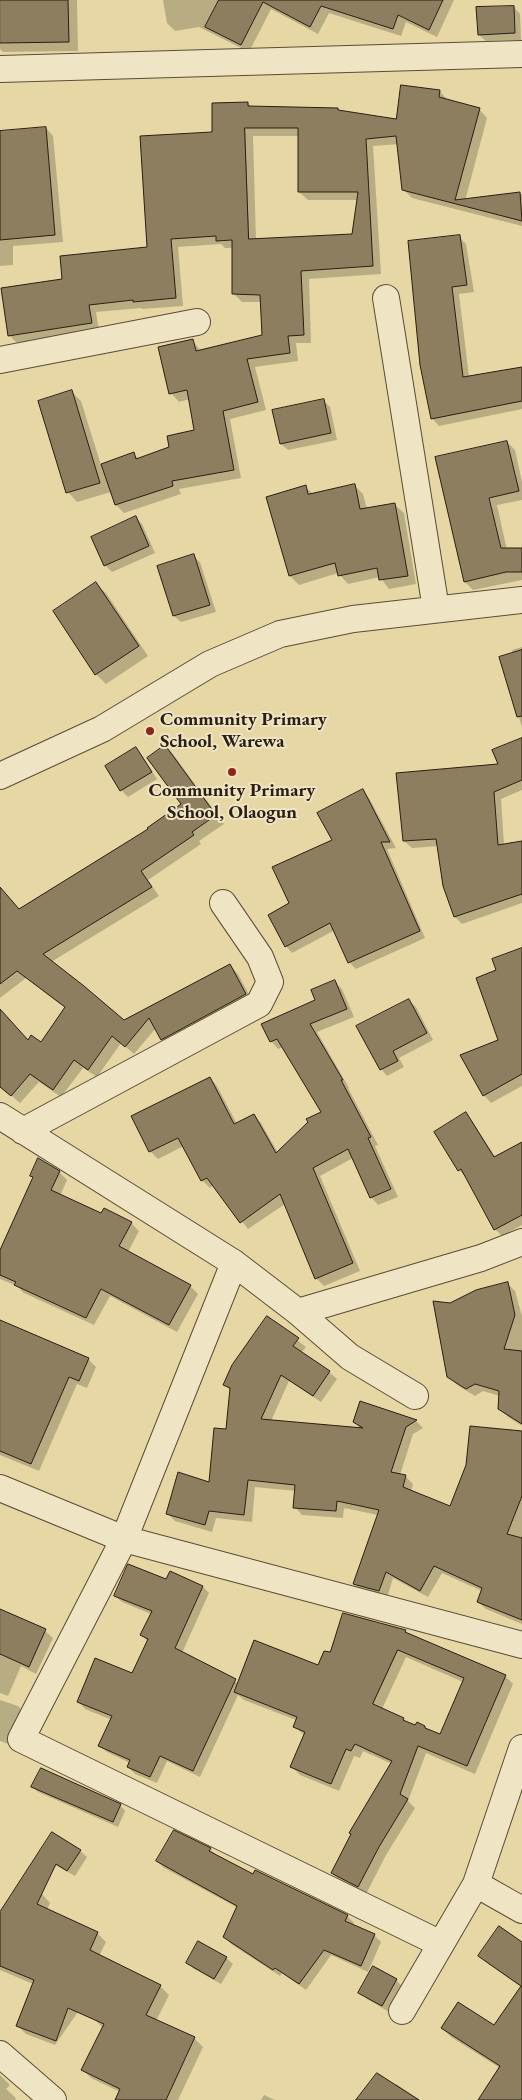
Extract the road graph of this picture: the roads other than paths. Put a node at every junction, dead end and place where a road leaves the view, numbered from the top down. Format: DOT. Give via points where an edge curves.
graph roads {
  1 [pos="522,54"];
  2 [pos="0,69"];
  3 [pos="386,298"];
  4 [pos="197,322"];
  5 [pos="0,360"];
  6 [pos="522,600"];
  7 [pos="436,609"];
  8 [pos="0,776"];
  9 [pos="224,903"];
  10 [pos="0,1116"];
  11 [pos="23,1131"];
  12 [pos="522,1242"];
  13 [pos="234,1263"];
  14 [pos="298,1312"];
  15 [pos="415,1396"];
  16 [pos="0,1488"];
  17 [pos="124,1539"];
  18 [pos="522,1645"];
  19 [pos="522,1748"];
  20 [pos="476,1884"];
  21 [pos="522,1910"];
  22 [pos="441,1944"];
  23 [pos="402,2011"];
  24 [pos="0,2054"];
  25 [pos="53,2100"];
  1 -- 2 [label="street"];
  3 -- 7 [label="street"];
  4 -- 5 [label="street"];
  6 -- 7 [label="street"];
  7 -- 8 [label="street" via="353,619 280,634 210,664 102,729"];
  9 -- 11 [label="street" via="260,957 270,982 259,1004"];
  10 -- 11 [label="street"];
  11 -- 13 [label="street"];
  12 -- 14 [label="street" via="481,1258"];
  13 -- 14 [label="street"];
  13 -- 17 [label="street"];
  14 -- 15 [label="street" via="350,1357"];
  16 -- 17 [label="street"];
  17 -- 18 [label="street"];
  17 -- 22 [label="street" via="21,1740"];
  19 -- 20 [label="street"];
  20 -- 21 [label="street"];
  20 -- 22 [label="street"];
  22 -- 23 [label="street"];
  24 -- 25 [label="street"];
}
